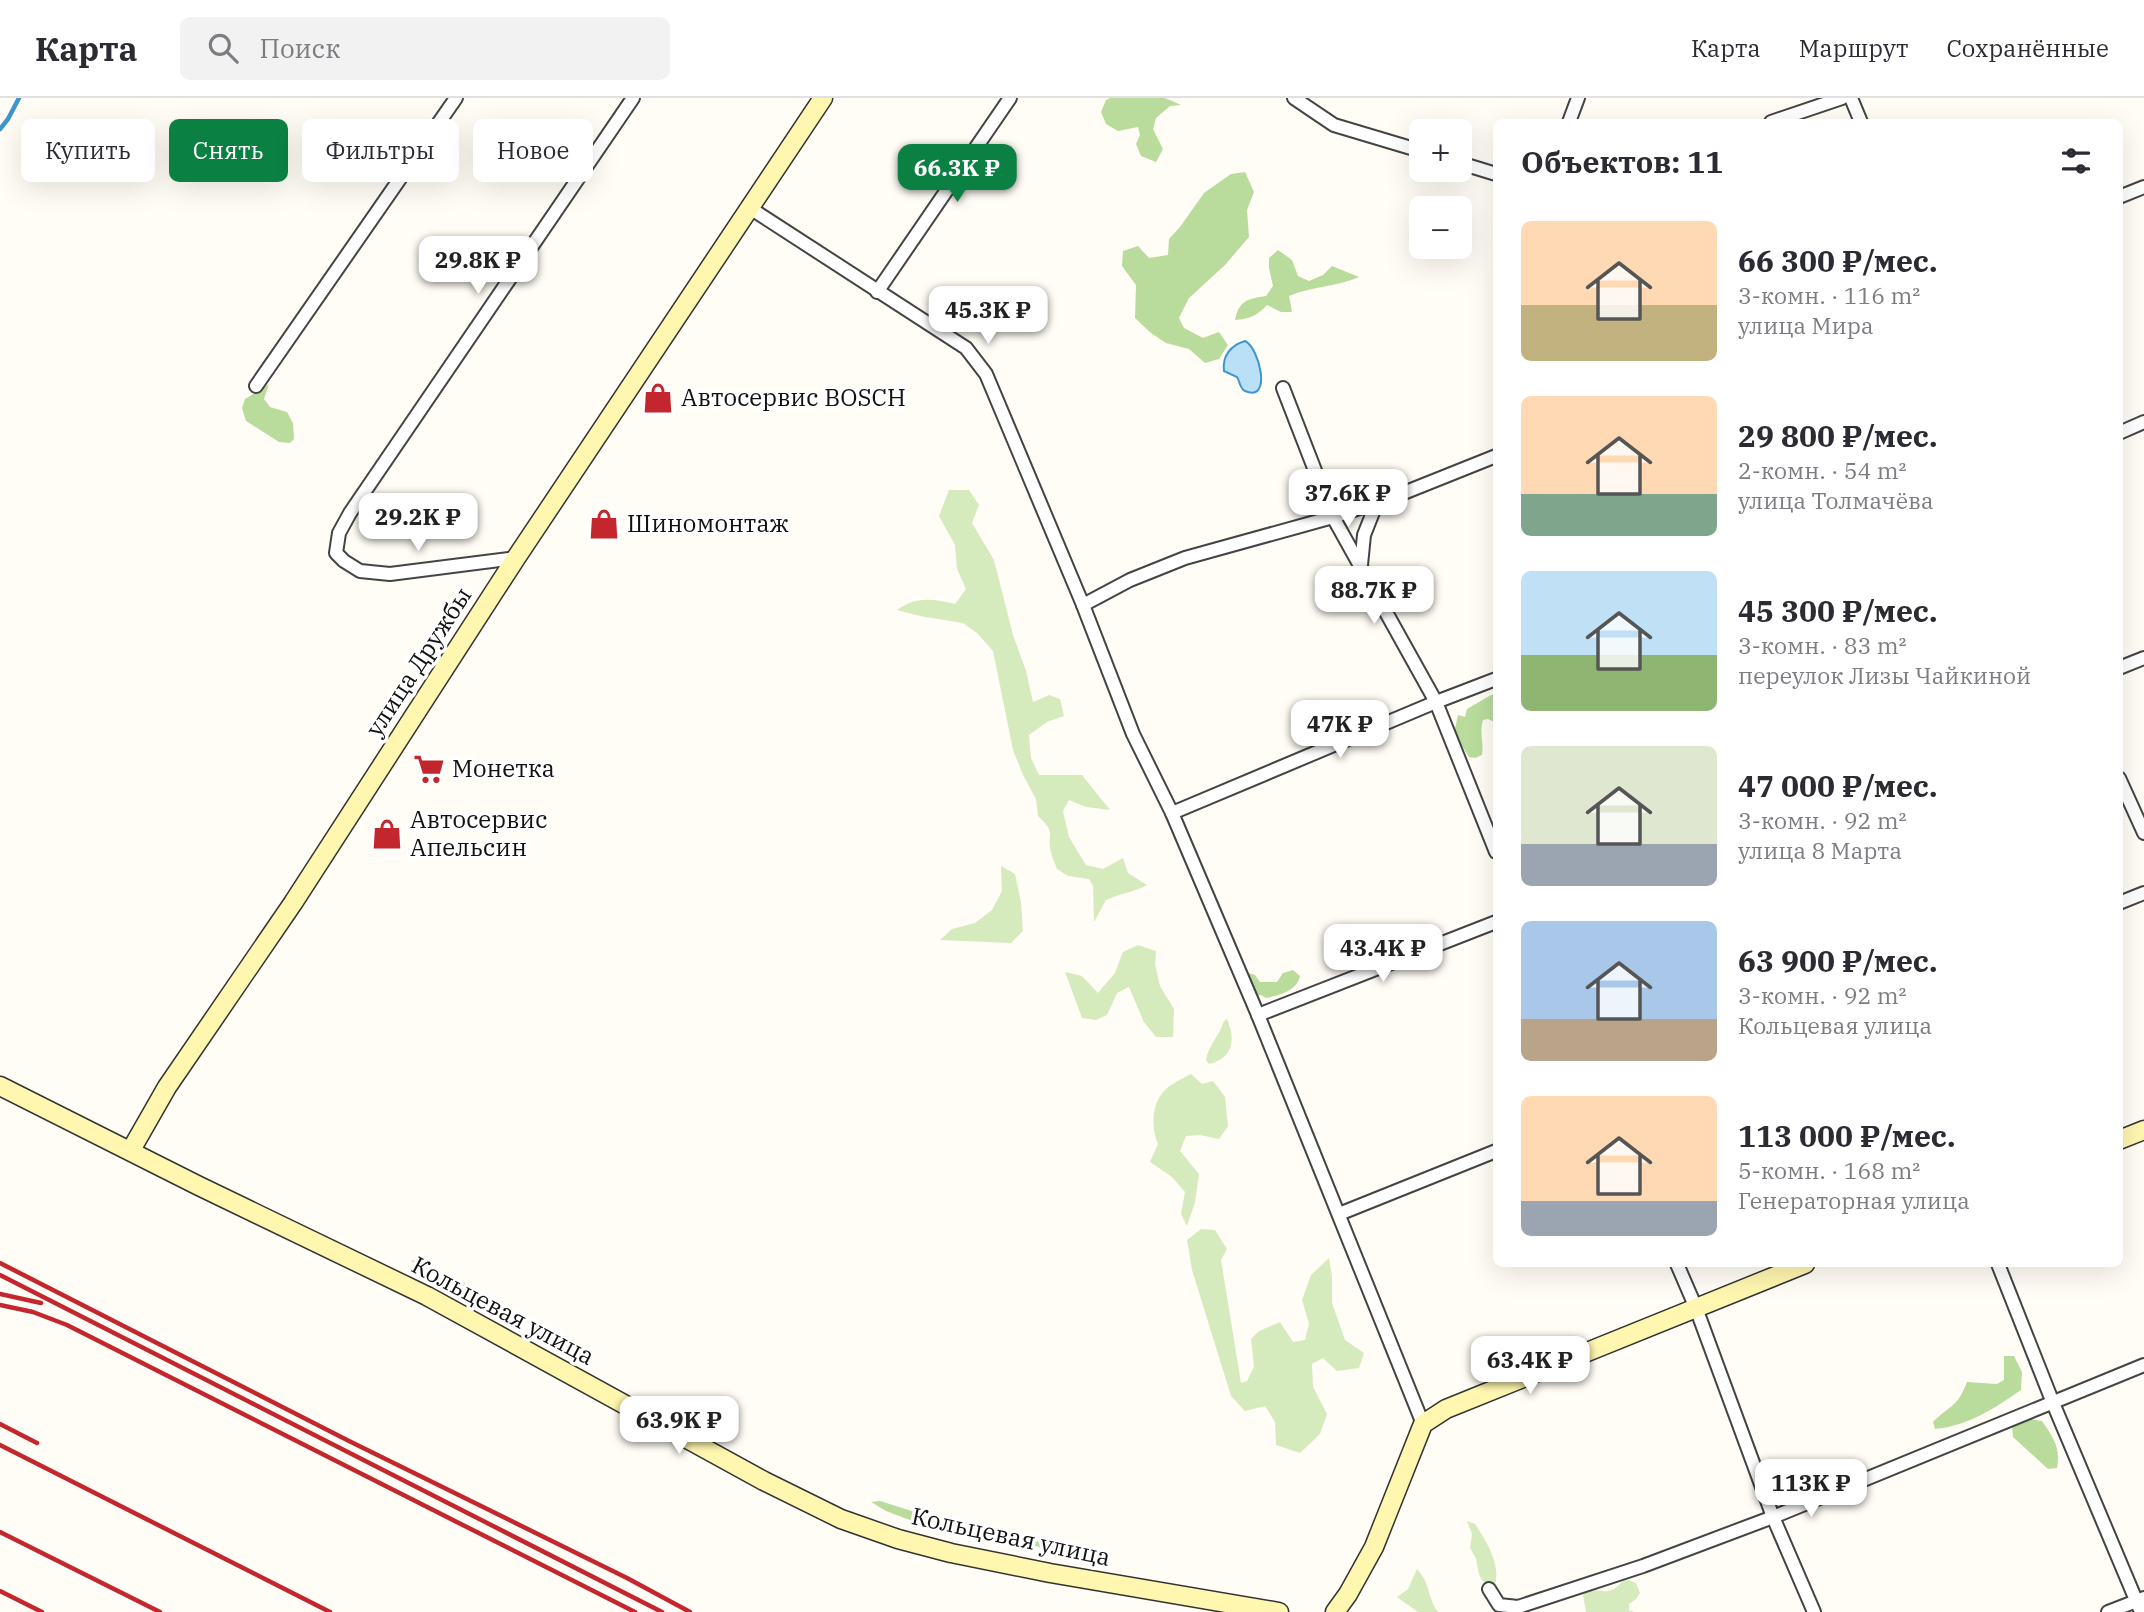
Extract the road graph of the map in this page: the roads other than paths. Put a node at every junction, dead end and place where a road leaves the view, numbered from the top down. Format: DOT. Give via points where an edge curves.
graph roads {
  1 [pos="456,98"];
  2 [pos="633,98"];
  3 [pos="823,98"];
  4 [pos="1010,98"];
  5 [pos="1294,98"];
  6 [pos="1578,98"];
  7 [pos="1842,98"];
  8 [pos="1852,98"];
  9 [pos="1570,119"];
  10 [pos="1780,119"];
  11 [pos="1860,119"];
  12 [pos="1409,147"];
  13 [pos="1472,167"];
  14 [pos="1493,173"];
  15 [pos="2144,187"];
  16 [pos="2123,195"];
  17 [pos="750,208"];
  18 [pos="877,292"];
  19 [pos="256,386"];
  20 [pos="1283,388"];
  21 [pos="2144,422"];
  22 [pos="2123,431"];
  23 [pos="1493,457"];
  24 [pos="1377,502"];
  25 [pos="1333,516"];
  26 [pos="516,558"];
  27 [pos="1361,567"];
  28 [pos="1083,604"];
  29 [pos="2144,658"];
  30 [pos="2123,666"];
  31 [pos="1493,680"];
  32 [pos="1436,702"];
  33 [pos="2123,787"];
  34 [pos="1172,813"];
  35 [pos="2144,833"];
  36 [pos="1493,844"];
  37 [pos="2144,893"];
  38 [pos="2123,901"];
  39 [pos="1493,923"];
  40 [pos="1258,1015"];
  41 [pos="0,1086"];
  42 [pos="2144,1130"];
  43 [pos="2123,1138"];
  44 [pos="131,1150"];
  45 [pos="1493,1152"];
  46 [pos="1339,1214"];
  47 [pos="1678,1267"];
  48 [pos="1798,1267"];
  49 [pos="1999,1267"];
  50 [pos="1696,1308"];
  51 [pos="2144,1365"];
  52 [pos="2053,1403"];
  53 [pos="1423,1424"];
  54 [pos="1773,1517"];
  55 [pos="1489,1589"];
  56 [pos="2140,1604"];
  57 [pos="1279,1612"];
  58 [pos="1335,1612"];
  59 [pos="1814,1612"];
  60 [pos="2108,1612"];
  1 -- 19 [label="street"];
  2 -- 26 [label="street" via="350,513 339,533 336,553 360,571 390,574"];
  3 -- 17 [label="street, улица Дружбы"];
  4 -- 18 [label="street"];
  5 -- 12 [label="street" via="1334,125"];
  6 -- 9 [label="street"];
  7 -- 10 [label="street"];
  8 -- 11 [label="street"];
  13 -- 14 [label="street"];
  15 -- 16 [label="street"];
  17 -- 18 [label="street"];
  17 -- 26 [label="street, улица Дружбы"];
  18 -- 28 [label="street" via="978,360"];
  20 -- 25 [label="street"];
  21 -- 22 [label="street"];
  23 -- 24 [label="street"];
  24 -- 25 [label="street"];
  24 -- 27 [label="street" via="1364,534"];
  25 -- 27 [label="street"];
  25 -- 28 [label="street" via="1185,558"];
  26 -- 44 [label="street, улица Дружбы" via="293,903 167,1087"];
  27 -- 32 [label="street"];
  28 -- 34 [label="street" via="1133,734"];
  29 -- 30 [label="street"];
  31 -- 32 [label="street"];
  32 -- 34 [label="street"];
  32 -- 36 [label="street"];
  33 -- 35 [label="street"];
  34 -- 40 [label="street"];
  37 -- 38 [label="street"];
  39 -- 40 [label="street"];
  40 -- 46 [label="street"];
  41 -- 44 [label="street, Кольцевая улица"];
  42 -- 43 [label="street"];
  44 -- 57 [label="street, Кольцевая улица" via="427,1297 764,1481 869,1530 1002,1563"];
  45 -- 46 [label="street"];
  46 -- 53 [label="street"];
  47 -- 50 [label="street"];
  48 -- 50 [label="street"];
  49 -- 52 [label="street"];
  50 -- 53 [label="street" via="1446,1409"];
  50 -- 54 [label="street"];
  51 -- 52 [label="street"];
  52 -- 54 [label="street"];
  52 -- 56 [label="street"];
  53 -- 58 [label="street" via="1374,1547"];
  54 -- 55 [label="street" via="1518,1607 1499,1605"];
  54 -- 59 [label="street"];
  56 -- 60 [label="street"];
}
